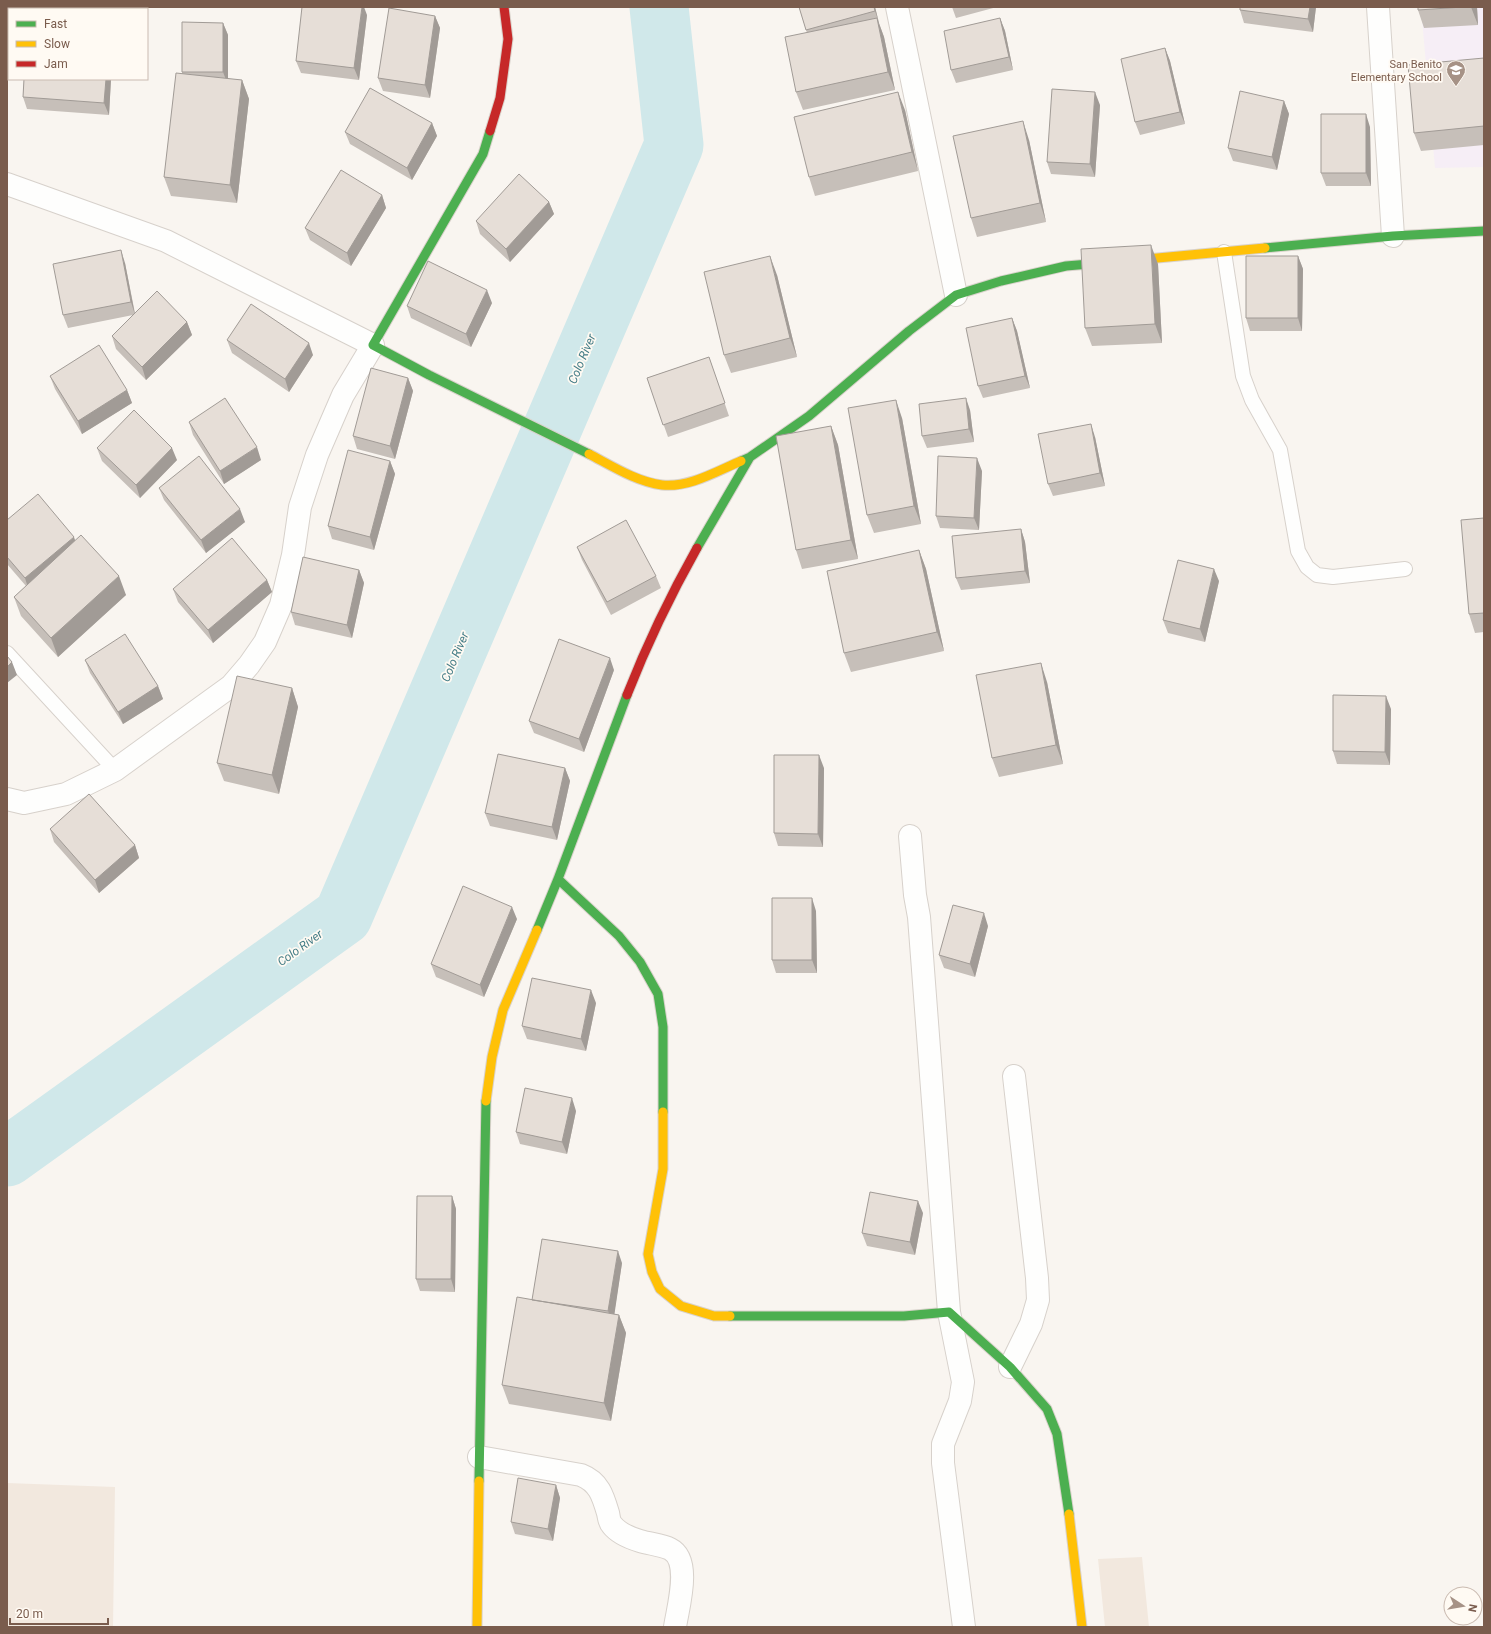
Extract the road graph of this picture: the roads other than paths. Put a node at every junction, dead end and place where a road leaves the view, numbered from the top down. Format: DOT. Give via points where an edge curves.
graph roads {
  1 [pos="504,7"];
  2 [pos="897,7"];
  3 [pos="1378,7"];
  4 [pos="7,184"];
  5 [pos="1484,231"];
  6 [pos="1393,236"];
  7 [pos="1224,252"];
  8 [pos="956,295"];
  9 [pos="373,344"];
  10 [pos="750,457"];
  11 [pos="1405,569"];
  12 [pos="7,653"];
  13 [pos="115,770"];
  14 [pos="7,799"];
  15 [pos="910,836"];
  16 [pos="558,879"];
  17 [pos="1014,1076"];
  18 [pos="949,1312"];
  19 [pos="1010,1367"];
  20 [pos="479,1457"];
  21 [pos="477,1627"];
  22 [pos="675,1627"];
  23 [pos="964,1627"];
  24 [pos="1082,1627"];
  1 -- 9 [label="street" via="508,39 500,98 484,154"];
  2 -- 8 [label="street"];
  3 -- 6 [label="street"];
  4 -- 9 [label="street" via="166,242"];
  5 -- 6 [label="street"];
  6 -- 7 [label="street"];
  7 -- 8 [label="street" via="1066,266 1001,281"];
  7 -- 11 [label="lane" via="1243,376 1252,400 1280,450 1298,551 1307,567 1317,575 1333,577"];
  8 -- 10 [label="street" via="909,331 809,416"];
  9 -- 10 [label="street" via="429,375 639,479 663,485 686,483 714,474"];
  9 -- 13 [label="street" via="343,395 317,455 300,507 293,555 281,605 265,642 230,686"];
  10 -- 16 [label="street" via="673,591 645,648"];
  12 -- 13 [label="lane"];
  13 -- 14 [label="street" via="66,794 24,803"];
  15 -- 18 [label="street" via="915,895 920,917"];
  16 -- 18 [label="street" via="619,936 640,962 658,994 663,1027 663,1169 648,1254 652,1272 660,1289 681,1306 714,1316 904,1316"];
  16 -- 20 [label="street" via="503,1010 492,1057 486,1105"];
  17 -- 19 [label="street" via="1038,1300 1031,1324"];
  18 -- 19 [label="street"];
  18 -- 23 [label="street" via="963,1382 960,1401 943,1444 943,1463"];
  19 -- 24 [label="street" via="1046,1409 1057,1434 1075,1554"];
  20 -- 21 [label="street"];
  20 -- 22 [label="street" via="581,1475 590,1479 598,1486 604,1498 610,1524 619,1532 632,1539 671,1549 680,1558 683,1572"];
}
